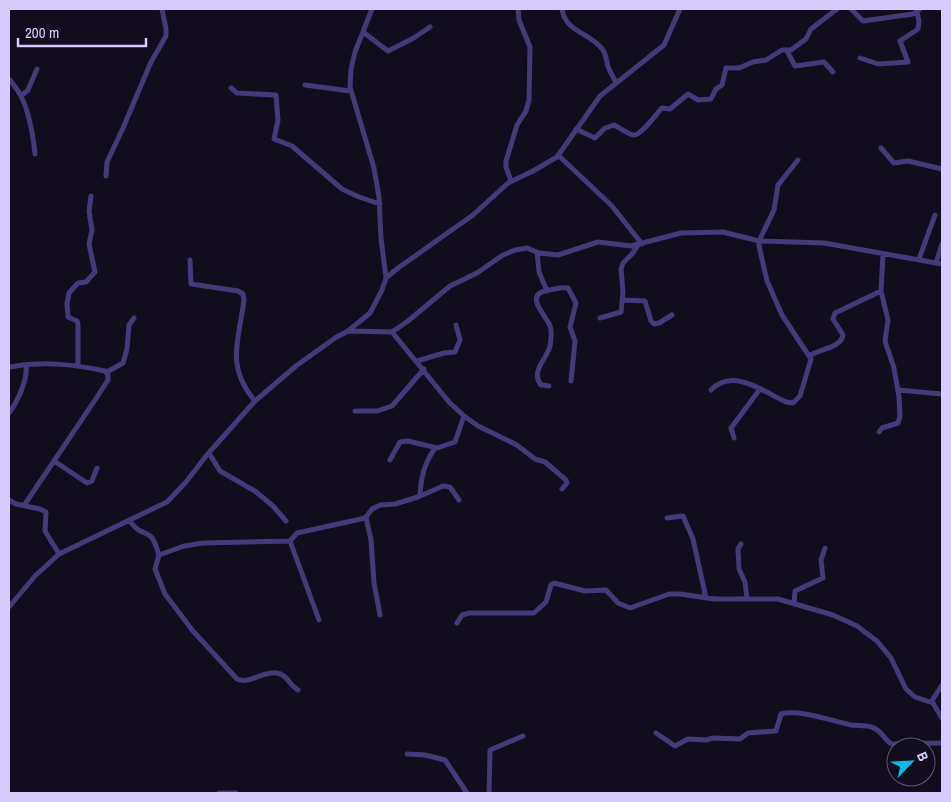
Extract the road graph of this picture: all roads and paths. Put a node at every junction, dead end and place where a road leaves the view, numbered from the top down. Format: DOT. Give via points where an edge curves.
graph roads {
  1 [pos="162,9"];
  2 [pos="372,9"];
  3 [pos="518,9"];
  4 [pos="562,9"];
  5 [pos="680,9"];
  6 [pos="837,9"];
  7 [pos="852,9"];
  8 [pos="918,10"];
  9 [pos="430,27"];
  10 [pos="363,32"];
  11 [pos="788,51"];
  12 [pos="860,58"];
  13 [pos="37,69"];
  14 [pos="833,72"];
  15 [pos="9,79"];
  16 [pos="616,83"];
  17 [pos="305,85"];
  18 [pos="231,88"];
  19 [pos="350,91"];
  20 [pos="21,96"];
  21 [pos="576,130"];
  22 [pos="881,148"];
  23 [pos="35,154"];
  24 [pos="558,155"];
  25 [pos="798,160"];
  26 [pos="942,169"];
  27 [pos="106,176"];
  28 [pos="511,181"];
  29 [pos="91,196"];
  30 [pos="380,204"];
  31 [pos="935,215"];
  32 [pos="759,241"];
  33 [pos="640,244"];
  34 [pos="942,244"];
  35 [pos="537,252"];
  36 [pos="883,254"];
  37 [pos="920,256"];
  38 [pos="190,260"];
  39 [pos="939,263"];
  40 [pos="386,278"];
  41 [pos="547,290"];
  42 [pos="882,291"];
  43 [pos="623,300"];
  44 [pos="672,315"];
  45 [pos="134,318"];
  46 [pos="600,318"];
  47 [pos="456,325"];
  48 [pos="348,331"];
  49 [pos="392,332"];
  50 [pos="809,356"];
  51 [pos="417,361"];
  52 [pos="26,365"];
  53 [pos="78,365"];
  54 [pos="9,367"];
  55 [pos="424,370"];
  56 [pos="107,372"];
  57 [pos="570,381"];
  58 [pos="549,386"];
  59 [pos="760,389"];
  60 [pos="711,390"];
  61 [pos="898,390"];
  62 [pos="942,394"];
  63 [pos="254,401"];
  64 [pos="355,411"];
  65 [pos="9,413"];
  66 [pos="464,416"];
  67 [pos="879,432"];
  68 [pos="734,438"];
  69 [pos="435,448"];
  70 [pos="209,453"];
  71 [pos="390,460"];
  72 [pos="54,461"];
  73 [pos="97,468"];
  74 [pos="562,489"];
  75 [pos="420,496"];
  76 [pos="9,500"];
  77 [pos="459,500"];
  78 [pos="25,504"];
  79 [pos="366,517"];
  80 [pos="667,518"];
  81 [pos="286,521"];
  82 [pos="130,522"];
  83 [pos="290,541"];
  84 [pos="742,544"];
  85 [pos="824,548"];
  86 [pos="59,554"];
  87 [pos="159,555"];
  88 [pos="706,598"];
  89 [pos="747,599"];
  90 [pos="794,603"];
  91 [pos="9,607"];
  92 [pos="380,615"];
  93 [pos="320,620"];
  94 [pos="457,622"];
  95 [pos="942,685"];
  96 [pos="298,690"];
  97 [pos="931,702"];
  98 [pos="942,718"];
  99 [pos="656,733"];
  100 [pos="523,736"];
  101 [pos="942,743"];
  102 [pos="407,754"];
  103 [pos="219,793"];
  104 [pos="236,793"];
  105 [pos="467,793"];
  106 [pos="489,793"];
  1 -- 27 [label="street" via="166,36 151,62 110,155"];
  2 -- 10 [label="street"];
  3 -- 28 [label="street" via="530,47 529,92 526,112 517,125 506,161"];
  4 -- 16 [label="street" via="572,28 604,50"];
  5 -- 16 [label="street" via="664,44"];
  6 -- 11 [label="street" via="812,29 806,39"];
  7 -- 8 [label="street" via="863,21 893,18"];
  8 -- 12 [label="street" via="918,29 900,40 908,62 878,64"];
  9 -- 10 [label="street" via="388,50"];
  10 -- 19 [label="street" via="351,69"];
  11 -- 14 [label="street" via="796,66 824,62"];
  11 -- 21 [label="street" via="782,50 769,59 739,68 726,68 722,85 710,99 698,100 688,94 670,108 662,108 637,135 614,125 604,128 594,138"];
  13 -- 20 [label="street" via="28,90"];
  15 -- 20 [label="street"];
  16 -- 21 [label="street" via="598,99"];
  17 -- 19 [label="street"];
  18 -- 30 [label="street" via="237,93 276,95 278,120 274,139 292,146 342,189"];
  19 -- 30 [label="street" via="373,163"];
  20 -- 23 [label="street" via="33,135"];
  21 -- 24 [label="street"];
  22 -- 26 [label="street" via="894,163 908,161"];
  24 -- 28 [label="street"];
  24 -- 33 [label="street" via="612,206"];
  25 -- 32 [label="street" via="778,185 774,210"];
  28 -- 40 [label="street" via="473,215"];
  29 -- 53 [label="street" via="89,244 95,272 86,282 76,284 69,293 67,304 68,316 78,324"];
  30 -- 40 [label="street"];
  31 -- 37 [label="street"];
  32 -- 33 [label="street" via="723,232 683,233"];
  32 -- 36 [label="street" via="824,243"];
  32 -- 50 [label="street" via="772,294 784,320"];
  33 -- 35 [label="street" via="598,242 564,254"];
  33 -- 43 [label="street" via="620,269"];
  34 -- 39 [label="street"];
  35 -- 41 [label="street" via="539,272"];
  35 -- 49 [label="street" via="520,248 503,255 446,289"];
  36 -- 37 [label="street"];
  36 -- 42 [label="street"];
  37 -- 39 [label="street"];
  38 -- 63 [label="street" via="191,284 243,294 236,366"];
  40 -- 48 [label="street" via="370,313"];
  41 -- 57 [label="street" via="568,288 576,304 570,327 575,341"];
  41 -- 58 [label="street" via="538,295 537,301 550,325 551,343 540,364 538,379 541,385"];
  42 -- 50 [label="street" via="835,313 833,319 843,335 842,340"];
  42 -- 61 [label="street" via="888,320 886,341"];
  43 -- 44 [label="street" via="645,301 654,324"];
  43 -- 46 [label="street" via="621,312"];
  45 -- 56 [label="street" via="129,325 123,363"];
  47 -- 51 [label="street" via="460,340 454,352"];
  48 -- 49 [label="street"];
  48 -- 63 [label="street" via="296,366"];
  49 -- 51 [label="street"];
  50 -- 59 [label="street" via="811,361 796,402 786,402"];
  51 -- 55 [label="street"];
  52 -- 53 [label="street"];
  52 -- 54 [label="street"];
  52 -- 65 [label="street" via="19,394"];
  53 -- 56 [label="street"];
  55 -- 64 [label="street" via="392,406 377,411"];
  55 -- 66 [label="street"];
  56 -- 72 [label="street" via="108,380"];
  59 -- 60 [label="street" via="726,380"];
  59 -- 68 [label="street" via="731,428"];
  61 -- 62 [label="street"];
  61 -- 67 [label="street" via="900,420"];
  63 -- 70 [label="street"];
  66 -- 69 [label="street" via="456,441"];
  66 -- 74 [label="street" via="545,462 566,480"];
  69 -- 71 [label="street" via="400,442"];
  69 -- 75 [label="street" via="424,467"];
  70 -- 81 [label="street" via="220,471 255,491"];
  70 -- 82 [label="street" via="167,502"];
  72 -- 73 [label="street" via="87,483 92,481"];
  72 -- 78 [label="street"];
  75 -- 77 [label="street" via="448,486"];
  75 -- 79 [label="street" via="395,504 380,504"];
  76 -- 78 [label="street" via="18,505"];
  78 -- 86 [label="street" via="46,512 45,531"];
  79 -- 83 [label="street" via="300,532"];
  79 -- 92 [label="street"];
  80 -- 88 [label="street" via="683,516 686,519"];
  82 -- 86 [label="street"];
  82 -- 87 [label="street" via="138,531 151,537"];
  83 -- 87 [label="street" via="203,543"];
  83 -- 93 [label="street"];
  84 -- 89 [label="street" via="738,549 739,569"];
  85 -- 90 [label="street" via="821,560 823,578 795,591"];
  86 -- 91 [label="street"];
  87 -- 96 [label="street" via="155,569 166,594 193,631 238,679 276,672"];
  88 -- 89 [label="street"];
  88 -- 94 [label="street" via="673,594 630,608 618,603 606,590 582,590 554,583 547,600 534,613 469,613 462,615"];
  89 -- 90 [label="street" via="778,599"];
  90 -- 97 [label="street" via="848,621 867,632 887,653 910,693"];
  95 -- 97 [label="street"];
  97 -- 98 [label="street"];
  99 -- 101 [label="street" via="675,746 688,739 740,739 748,733 776,731 781,714 797,714 872,727 892,744"];
  100 -- 106 [label="street" via="490,750"];
  102 -- 105 [label="street" via="425,754 445,760"];
  103 -- 104 [label="street"];
}
